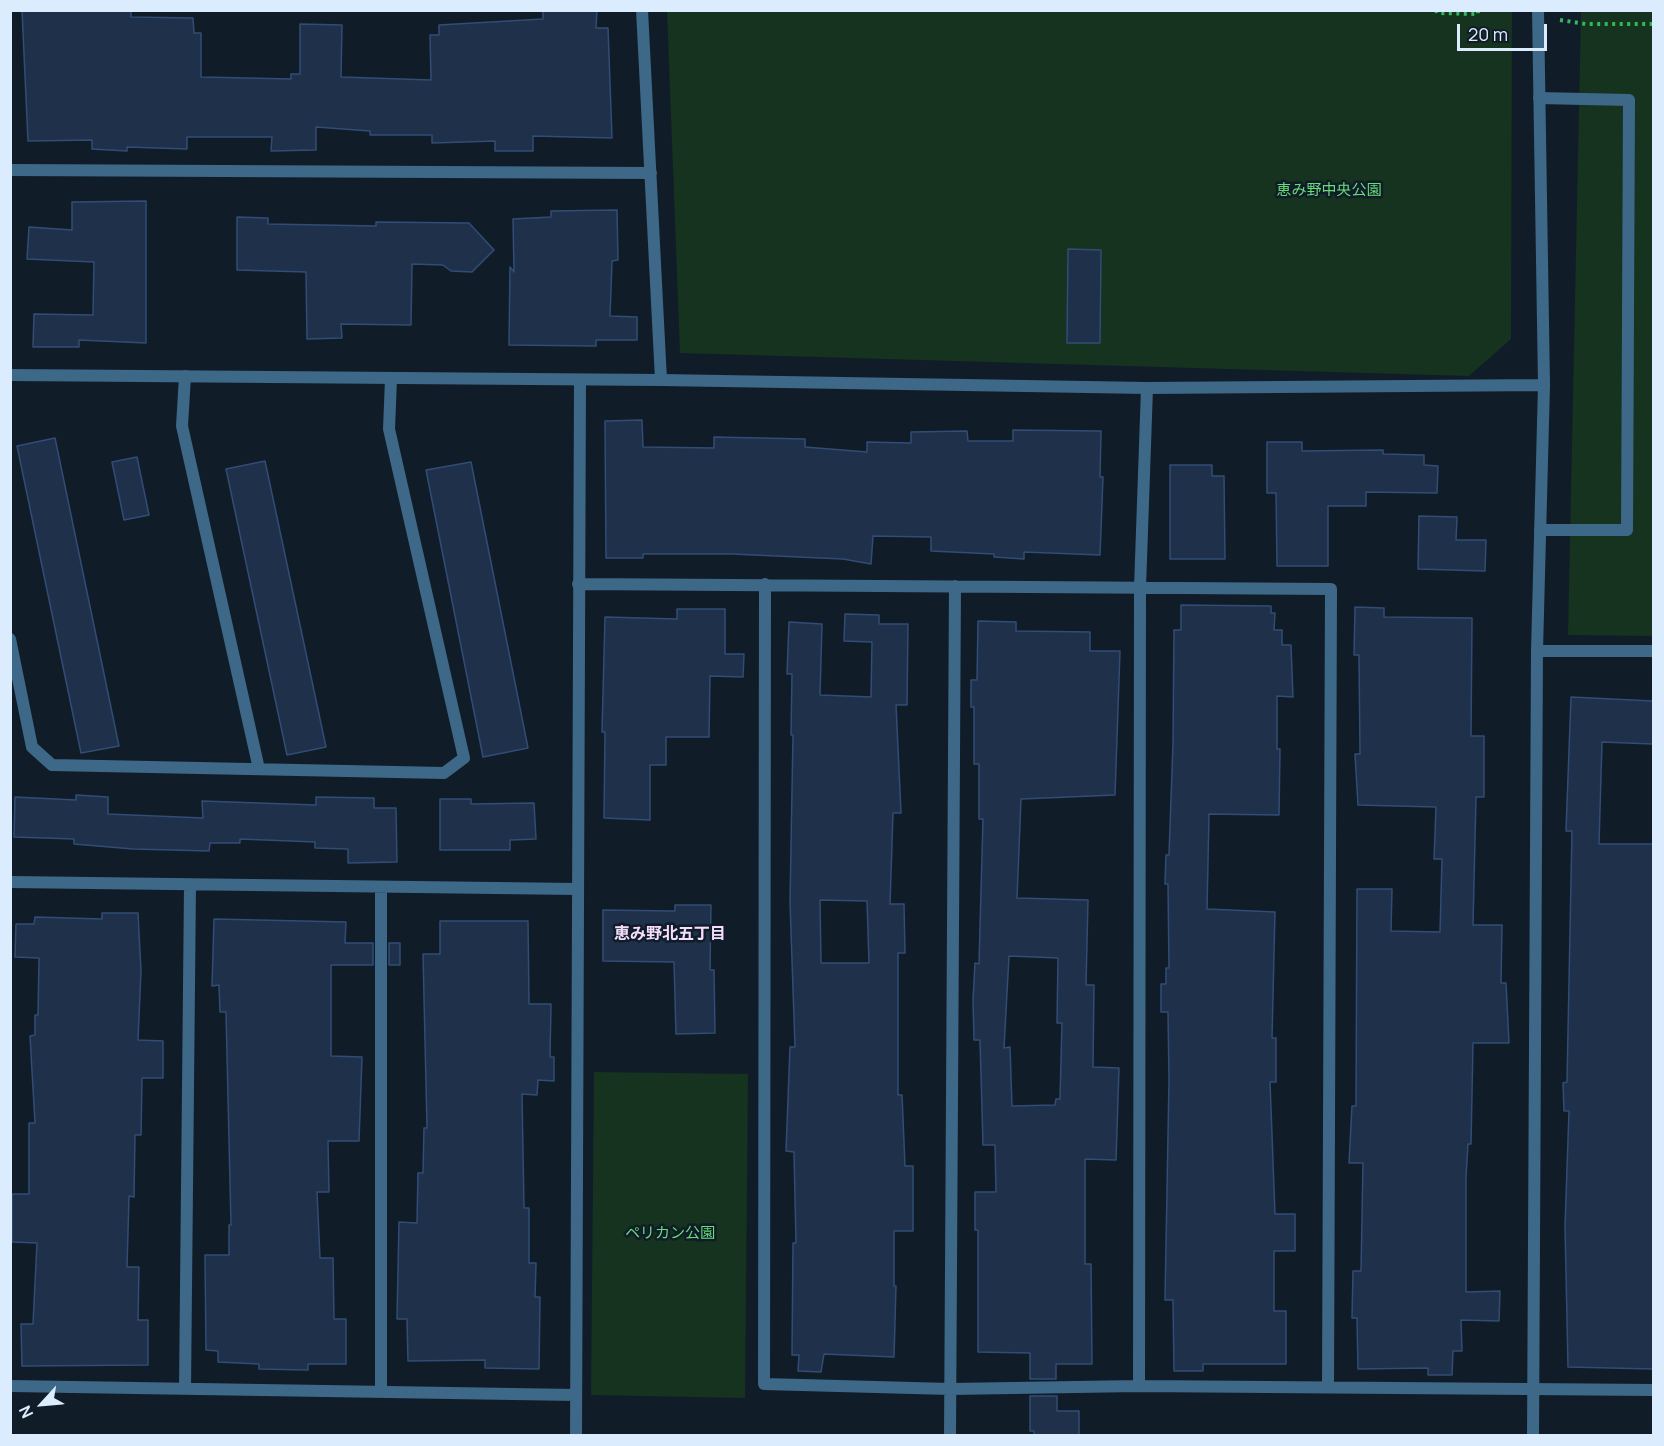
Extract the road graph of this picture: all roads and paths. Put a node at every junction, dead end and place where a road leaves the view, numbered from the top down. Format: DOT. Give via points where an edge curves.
graph roads {
  1 [pos="642,10"];
  2 [pos="1436,10"];
  3 [pos="1478,10"];
  4 [pos="1538,10"];
  5 [pos="1560,10"];
  6 [pos="1653,24"];
  7 [pos="1539,98"];
  8 [pos="10,170"];
  9 [pos="651,173"];
  10 [pos="10,375"];
  11 [pos="185,376"];
  12 [pos="391,379"];
  13 [pos="580,380"];
  14 [pos="662,380"];
  15 [pos="1544,385"];
  16 [pos="1147,388"];
  17 [pos="1540,530"];
  18 [pos="578,584"];
  19 [pos="765,584"];
  20 [pos="955,586"];
  21 [pos="1140,588"];
  22 [pos="10,639"];
  23 [pos="1537,651"];
  24 [pos="1653,651"];
  25 [pos="260,769"];
  26 [pos="10,882"];
  27 [pos="190,885"];
  28 [pos="381,888"];
  29 [pos="577,889"];
  30 [pos="10,1386"];
  31 [pos="1139,1386"];
  32 [pos="1328,1387"];
  33 [pos="185,1389"];
  34 [pos="950,1389"];
  35 [pos="1533,1390"];
  36 [pos="1653,1390"];
  37 [pos="381,1392"];
  38 [pos="576,1395"];
  39 [pos="576,1436"];
  40 [pos="950,1436"];
  41 [pos="1533,1436"];
  1 -- 9 [label="street"];
  2 -- 3 [label="path" via="1478,14"];
  4 -- 7 [label="street"];
  5 -- 6 [label="path" via="1560,22"];
  7 -- 15 [label="street"];
  7 -- 17 [label="street" via="1629,100 1627,530"];
  8 -- 9 [label="street"];
  9 -- 14 [label="street"];
  10 -- 11 [label="street"];
  11 -- 12 [label="street"];
  11 -- 25 [label="street" via="182,426"];
  12 -- 13 [label="street"];
  12 -- 25 [label="street" via="388,429 464,758 444,773"];
  13 -- 14 [label="street"];
  13 -- 18 [label="street"];
  14 -- 16 [label="street"];
  15 -- 16 [label="street"];
  15 -- 17 [label="street"];
  16 -- 21 [label="street"];
  17 -- 23 [label="street"];
  18 -- 19 [label="street"];
  18 -- 29 [label="street"];
  19 -- 20 [label="street"];
  19 -- 34 [label="street" via="764,1384"];
  20 -- 21 [label="street"];
  20 -- 34 [label="street"];
  21 -- 31 [label="street"];
  21 -- 32 [label="street" via="1331,589"];
  22 -- 25 [label="street" via="32,747 52,765"];
  23 -- 24 [label="street"];
  23 -- 35 [label="street"];
  26 -- 27 [label="street"];
  27 -- 28 [label="street"];
  27 -- 33 [label="street"];
  28 -- 29 [label="street"];
  28 -- 37 [label="street"];
  29 -- 38 [label="street"];
  30 -- 33 [label="street"];
  31 -- 32 [label="street"];
  31 -- 34 [label="street"];
  32 -- 35 [label="street"];
  33 -- 37 [label="street"];
  34 -- 40 [label="street"];
  35 -- 36 [label="street"];
  35 -- 41 [label="street"];
  37 -- 38 [label="street"];
  38 -- 39 [label="street"];
}
